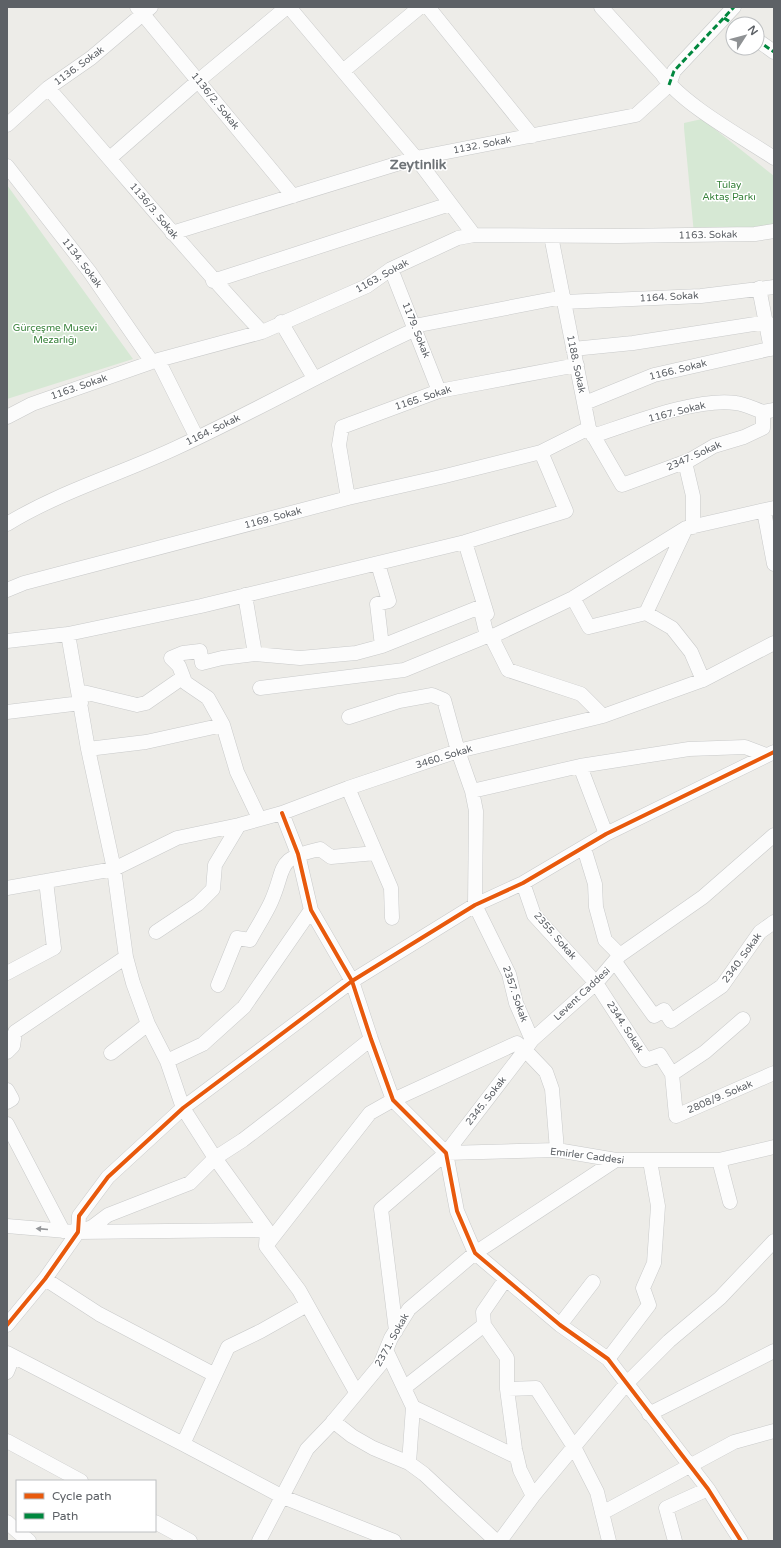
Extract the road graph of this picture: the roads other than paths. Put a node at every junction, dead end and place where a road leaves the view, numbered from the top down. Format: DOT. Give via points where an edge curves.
graph roads {
  1 [pos="288,7"];
  2 [pos="420,7"];
  3 [pos="428,7"];
  4 [pos="601,7"];
  5 [pos="144,9"];
  6 [pos="725,24"];
  7 [pos="765,46"];
  8 [pos="774,52"];
  9 [pos="343,71"];
  10 [pos="198,81"];
  11 [pos="669,85"];
  12 [pos="48,88"];
  13 [pos="7,125"];
  14 [pos="532,136"];
  15 [pos="110,158"];
  16 [pos="416,158"];
  17 [pos="774,158"];
  18 [pos="7,166"];
  19 [pos="293,196"];
  20 [pos="450,204"];
  21 [pos="774,231"];
  22 [pos="172,233"];
  23 [pos="474,235"];
  24 [pos="551,236"];
  25 [pos="391,269"];
  26 [pos="214,281"];
  27 [pos="774,287"];
  28 [pos="759,288"];
  29 [pos="563,299"];
  30 [pos="281,322"];
  31 [pos="766,322"];
  32 [pos="415,327"];
  33 [pos="262,332"];
  34 [pos="773,348"];
  35 [pos="573,349"];
  36 [pos="155,361"];
  37 [pos="577,365"];
  38 [pos="314,378"];
  39 [pos="439,391"];
  40 [pos="585,404"];
  41 [pos="768,411"];
  42 [pos="7,417"];
  43 [pos="591,432"];
  44 [pos="197,438"];
  45 [pos="541,452"];
  46 [pos="685,462"];
  47 [pos="622,485"];
  48 [pos="348,498"];
  49 [pos="769,509"];
  50 [pos="7,524"];
  51 [pos="690,527"];
  52 [pos="465,542"];
  53 [pos="378,564"];
  54 [pos="774,564"];
  55 [pos="7,590"];
  56 [pos="245,595"];
  57 [pos="573,598"];
  58 [pos="646,613"];
  59 [pos="68,634"];
  60 [pos="490,636"];
  61 [pos="7,641"];
  62 [pos="774,643"];
  63 [pos="382,646"];
  64 [pos="255,654"];
  65 [pos="184,679"];
  66 [pos="703,680"];
  67 [pos="260,688"];
  68 [pos="80,697"];
  69 [pos="7,712"];
  70 [pos="603,716"];
  71 [pos="350,717"];
  72 [pos="223,725"];
  73 [pos="88,748"];
  74 [pos="458,751"];
  75 [pos="770,753"];
  76 [pos="580,766"];
  77 [pos="348,788"];
  78 [pos="472,791"];
  79 [pos="282,812"];
  80 [pos="259,818"];
  81 [pos="239,825"];
  82 [pos="606,834"];
  83 [pos="774,835"];
  84 [pos="584,848"];
  85 [pos="376,853"];
  86 [pos="298,854"];
  87 [pos="114,869"];
  88 [pos="46,881"];
  89 [pos="523,883"];
  90 [pos="7,888"];
  91 [pos="475,905"];
  92 [pos="312,910"];
  93 [pos="392,918"];
  94 [pos="774,922"];
  95 [pos="156,932"];
  96 [pos="126,957"];
  97 [pos="618,959"];
  98 [pos="7,972"];
  99 [pos="352,981"];
  100 [pos="596,983"];
  101 [pos="218,985"];
  102 [pos="743,1019"];
  103 [pos="148,1024"];
  104 [pos="11,1032"];
  105 [pos="370,1038"];
  106 [pos="529,1045"];
  107 [pos="7,1052"];
  108 [pos="111,1053"];
  109 [pos="167,1061"];
  110 [pos="774,1073"];
  111 [pos="672,1074"];
  112 [pos="7,1090"];
  113 [pos="393,1100"];
  114 [pos="7,1102"];
  115 [pos="183,1108"];
  116 [pos="7,1124"];
  117 [pos="774,1146"];
  118 [pos="556,1150"];
  119 [pos="446,1153"];
  120 [pos="215,1158"];
  121 [pos="616,1160"];
  122 [pos="719,1160"];
  123 [pos="650,1161"];
  124 [pos="730,1202"];
  125 [pos="7,1226"];
  126 [pos="267,1230"];
  127 [pos="63,1231"];
  128 [pos="78,1232"];
  129 [pos="774,1240"];
  130 [pos="266,1246"];
  131 [pos="475,1253"];
  132 [pos="45,1279"];
  133 [pos="505,1280"];
  134 [pos="593,1282"];
  135 [pos="308,1305"];
  136 [pos="7,1325"];
  137 [pos="484,1325"];
  138 [pos="560,1325"];
  139 [pos="396,1331"];
  140 [pos="386,1350"];
  141 [pos="774,1351"];
  142 [pos="10,1355"];
  143 [pos="608,1359"];
  144 [pos="7,1372"];
  145 [pos="215,1375"];
  146 [pos="626,1384"];
  147 [pos="404,1388"];
  148 [pos="507,1389"];
  149 [pos="356,1392"];
  150 [pos="413,1407"];
  151 [pos="649,1414"];
  152 [pos="333,1421"];
  153 [pos="774,1431"];
  154 [pos="7,1441"];
  155 [pos="183,1444"];
  156 [pos="574,1447"];
  157 [pos="517,1457"];
  158 [pos="409,1463"];
  159 [pos="691,1466"];
  160 [pos="79,1480"];
  161 [pos="708,1489"];
  162 [pos="533,1496"];
  163 [pos="283,1497"];
  164 [pos="602,1513"];
  165 [pos="7,1522"];
  166 [pos="156,1523"];
  167 [pos="16,1530"];
  168 [pos="18,1532"];
  169 [pos="28,1541"];
  170 [pos="190,1541"];
  171 [pos="259,1541"];
  172 [pos="394,1541"];
  173 [pos="496,1541"];
  174 [pos="500,1541"];
  175 [pos="609,1541"];
  176 [pos="675,1541"];
  177 [pos="741,1541"];
  1 -- 9 [label="street"];
  1 -- 10 [label="street"];
  2 -- 9 [label="street"];
  3 -- 14 [label="street"];
  4 -- 11 [label="street"];
  5 -- 10 [label="street, 1136/2. Sokak"];
  5 -- 12 [label="street, 1136. Sokak" via="91,58"];
  6 -- 11 [label="street" via="674,71"];
  7 -- 8 [label="street"];
  9 -- 16 [label="street"];
  10 -- 15 [label="street"];
  10 -- 19 [label="street, 1136/2. Sokak"];
  11 -- 14 [label="street, 1132. Sokak" via="636,115"];
  11 -- 17 [label="street"];
  12 -- 13 [label="street, 1136. Sokak"];
  12 -- 15 [label="street, 1136/3. Sokak"];
  14 -- 16 [label="street, 1132. Sokak"];
  15 -- 22 [label="street, 1136/3. Sokak"];
  16 -- 19 [label="street, 1132. Sokak"];
  16 -- 20 [label="street"];
  18 -- 36 [label="street, 1134. Sokak"];
  19 -- 22 [label="street, 1132. Sokak"];
  20 -- 23 [label="street"];
  20 -- 26 [label="street"];
  21 -- 24 [label="street, 1163. Sokak" via="755,234"];
  22 -- 26 [label="street, 1136/3. Sokak"];
  23 -- 24 [label="street, 1163. Sokak"];
  23 -- 25 [label="street, 1163. Sokak" via="458,238"];
  24 -- 29 [label="street, 1188. Sokak"];
  25 -- 30 [label="street, 1163. Sokak" via="367,286"];
  25 -- 32 [label="street, 1179. Sokak"];
  26 -- 33 [label="street, 1136/3. Sokak"];
  27 -- 28 [label="street, 1164. Sokak"];
  28 -- 29 [label="street, 1164. Sokak" via="701,296"];
  28 -- 31 [label="street"];
  29 -- 32 [label="street, 1164. Sokak"];
  29 -- 35 [label="street, 1188. Sokak"];
  30 -- 33 [label="street, 1163. Sokak"];
  30 -- 38 [label="street"];
  31 -- 34 [label="street"];
  31 -- 35 [label="street" via="633,343"];
  32 -- 38 [label="street, 1164. Sokak"];
  32 -- 39 [label="street, 1179. Sokak"];
  33 -- 36 [label="street, 1163. Sokak"];
  34 -- 40 [label="street, 1166. Sokak" via="654,375"];
  35 -- 37 [label="street, 1188. Sokak"];
  36 -- 42 [label="street, 1163. Sokak" via="32,404"];
  36 -- 44 [label="street, 1134. Sokak"];
  37 -- 39 [label="street, 1165. Sokak"];
  37 -- 40 [label="street, 1188. Sokak"];
  38 -- 44 [label="street, 1164. Sokak"];
  39 -- 48 [label="street, 1165. Sokak" via="342,427 340,446"];
  40 -- 43 [label="street, 1188. Sokak"];
  41 -- 43 [label="street, 1167. Sokak" via="736,403 712,403"];
  41 -- 46 [label="street, 2347. Sokak" via="763,428 714,446"];
  43 -- 45 [label="street, 1167. Sokak"];
  43 -- 47 [label="street, 1188. Sokak"];
  44 -- 50 [label="street, 1164. Sokak" via="40,505"];
  45 -- 48 [label="street, 1169. Sokak"];
  45 -- 52 [label="street" via="566,511"];
  46 -- 47 [label="street, 2347. Sokak"];
  46 -- 51 [label="street" via="693,496"];
  48 -- 55 [label="street, 1169. Sokak" via="24,583"];
  49 -- 51 [label="street"];
  49 -- 54 [label="street"];
  51 -- 57 [label="street"];
  51 -- 58 [label="street"];
  52 -- 53 [label="street"];
  52 -- 60 [label="street"];
  53 -- 56 [label="street"];
  53 -- 63 [label="street" via="389,601 377,604"];
  56 -- 59 [label="street"];
  56 -- 64 [label="street"];
  57 -- 58 [label="street" via="589,627"];
  57 -- 60 [label="street"];
  58 -- 66 [label="street" via="672,628 691,652"];
  59 -- 61 [label="street"];
  59 -- 68 [label="street"];
  60 -- 63 [label="street" via="480,607"];
  60 -- 67 [label="street" via="404,670"];
  60 -- 70 [label="street" via="508,670 581,694"];
  62 -- 66 [label="street, 3460. Sokak"];
  63 -- 64 [label="street" via="356,653 300,658"];
  64 -- 65 [label="street" via="202,663 200,651 183,653 171,658 180,666"];
  65 -- 68 [label="street" via="146,703 137,705"];
  65 -- 72 [label="street" via="208,698"];
  66 -- 70 [label="street, 3460. Sokak"];
  68 -- 69 [label="street"];
  68 -- 73 [label="street"];
  70 -- 74 [label="street, 3460. Sokak"];
  71 -- 74 [label="street" via="399,701 432,695 444,700"];
  72 -- 73 [label="street" via="146,742"];
  72 -- 80 [label="street" via="236,772"];
  73 -- 87 [label="street"];
  74 -- 77 [label="street, 3460. Sokak"];
  74 -- 78 [label="street"];
  75 -- 76 [label="street" via="745,747 689,749"];
  75 -- 82 [label="street"];
  76 -- 78 [label="street"];
  76 -- 82 [label="street"];
  77 -- 79 [label="street, 3460. Sokak"];
  77 -- 85 [label="street"];
  78 -- 91 [label="street" via="476,811"];
  79 -- 80 [label="street, 3460. Sokak"];
  79 -- 86 [label="street"];
  80 -- 81 [label="street, 3460. Sokak"];
  81 -- 87 [label="street, 3460. Sokak" via="176,838"];
  81 -- 95 [label="street" via="215,865 213,889 198,904"];
  82 -- 84 [label="street"];
  83 -- 97 [label="street, Levent Caddesi" via="703,897"];
  84 -- 89 [label="street"];
  84 -- 97 [label="street" via="595,884 596,907 605,940"];
  85 -- 86 [label="street" via="332,856 320,849"];
  85 -- 93 [label="street" via="391,888"];
  86 -- 92 [label="street"];
  86 -- 101 [label="street" via="282,865 271,901 250,940 237,938"];
  87 -- 88 [label="street, 3460. Sokak"];
  87 -- 96 [label="street"];
  88 -- 90 [label="street, 3460. Sokak"];
  88 -- 98 [label="street" via="54,948"];
  89 -- 91 [label="street"];
  89 -- 100 [label="street, 2355. Sokak" via="534,915"];
  91 -- 99 [label="street"];
  91 -- 106 [label="street, 2357. Sokak" via="510,974"];
  92 -- 99 [label="street"];
  92 -- 109 [label="street" via="244,1007 203,1044"];
  94 -- 97 [label="street, 2340. Sokak" via="760,932 722,986 671,1021 664,1010 654,1016"];
  96 -- 103 [label="street"];
  96 -- 104 [label="street" via="15,1032"];
  97 -- 100 [label="street, Levent Caddesi"];
  99 -- 105 [label="street"];
  99 -- 115 [label="street"];
  100 -- 106 [label="street, Levent Caddesi"];
  100 -- 111 [label="street, 2344. Sokak" via="646,1060 660,1055"];
  102 -- 111 [label="street" via="705,1052"];
  103 -- 108 [label="street"];
  103 -- 109 [label="street"];
  104 -- 107 [label="street" via="13,1046"];
  105 -- 113 [label="street"];
  105 -- 120 [label="street" via="286,1107"];
  106 -- 113 [label="street" via="517,1043"];
  106 -- 118 [label="street" via="546,1072 552,1089"];
  106 -- 119 [label="street, 2345. Sokak"];
  109 -- 115 [label="street"];
  110 -- 111 [label="street, 2808/9. Sokak" via="676,1116"];
  112 -- 114 [label="street" via="12,1099"];
  113 -- 119 [label="street"];
  113 -- 130 [label="street" via="370,1113"];
  115 -- 120 [label="street"];
  115 -- 128 [label="street" via="108,1177 79,1216"];
  116 -- 127 [label="street"];
  117 -- 122 [label="street, Emirler Caddesi"];
  118 -- 119 [label="street, Emirler Caddesi"];
  118 -- 121 [label="street, Emirler Caddesi"];
  119 -- 131 [label="street" via="457,1211"];
  119 -- 139 [label="street, 2345. Sokak" via="381,1209"];
  120 -- 126 [label="street"];
  120 -- 128 [label="street" via="190,1183 108,1215 92,1227"];
  121 -- 123 [label="street, Emirler Caddesi"];
  121 -- 131 [label="street, 2371. Sokak"];
  122 -- 123 [label="street, Emirler Caddesi"];
  122 -- 124 [label="street"];
  123 -- 143 [label="street" via="658,1206 654,1263 644,1288 649,1305"];
  127 -- 125 [label="street, one-way"];
  126 -- 128 [label="street"];
  126 -- 130 [label="street"];
  127 -- 128 [label="street"];
  128 -- 132 [label="street"];
  129 -- 146 [label="street" via="720,1298 669,1341"];
  130 -- 135 [label="street"];
  131 -- 133 [label="street"];
  131 -- 139 [label="street, 2371. Sokak" via="409,1309"];
  132 -- 136 [label="street"];
  132 -- 145 [label="street" via="99,1314"];
  133 -- 137 [label="street" via="483,1312"];
  133 -- 138 [label="street"];
  134 -- 138 [label="street"];
  135 -- 145 [label="street" via="228,1347"];
  135 -- 149 [label="street"];
  137 -- 147 [label="street"];
  137 -- 148 [label="street" via="507,1358"];
  138 -- 143 [label="street"];
  139 -- 140 [label="street, 2371. Sokak"];
  140 -- 147 [label="street"];
  140 -- 149 [label="street, 2371. Sokak" via="380,1365"];
  141 -- 151 [label="street"];
  142 -- 144 [label="street"];
  142 -- 155 [label="street"];
  143 -- 146 [label="street"];
  145 -- 155 [label="street"];
  146 -- 151 [label="street"];
  146 -- 156 [label="street"];
  147 -- 150 [label="street"];
  148 -- 156 [label="street" via="536,1388"];
  148 -- 157 [label="street"];
  149 -- 152 [label="street, 2371. Sokak"];
  150 -- 157 [label="street"];
  150 -- 158 [label="street"];
  151 -- 159 [label="street"];
  152 -- 158 [label="street" via="373,1448"];
  152 -- 163 [label="street, 2371. Sokak" via="307,1449"];
  153 -- 159 [label="street" via="734,1442"];
  154 -- 160 [label="street"];
  155 -- 163 [label="street"];
  156 -- 162 [label="street"];
  156 -- 164 [label="street" via="597,1492"];
  157 -- 162 [label="street" via="520,1470"];
  158 -- 173 [label="street"];
  159 -- 161 [label="street"];
  159 -- 164 [label="street"];
  161 -- 176 [label="street" via="666,1508"];
  161 -- 177 [label="street"];
  162 -- 174 [label="street"];
  163 -- 171 [label="street, 2371. Sokak"];
  163 -- 172 [label="street"];
  164 -- 175 [label="street"];
  165 -- 167 [label="street"];
  166 -- 170 [label="street"];
  168 -- 169 [label="street"];
}
